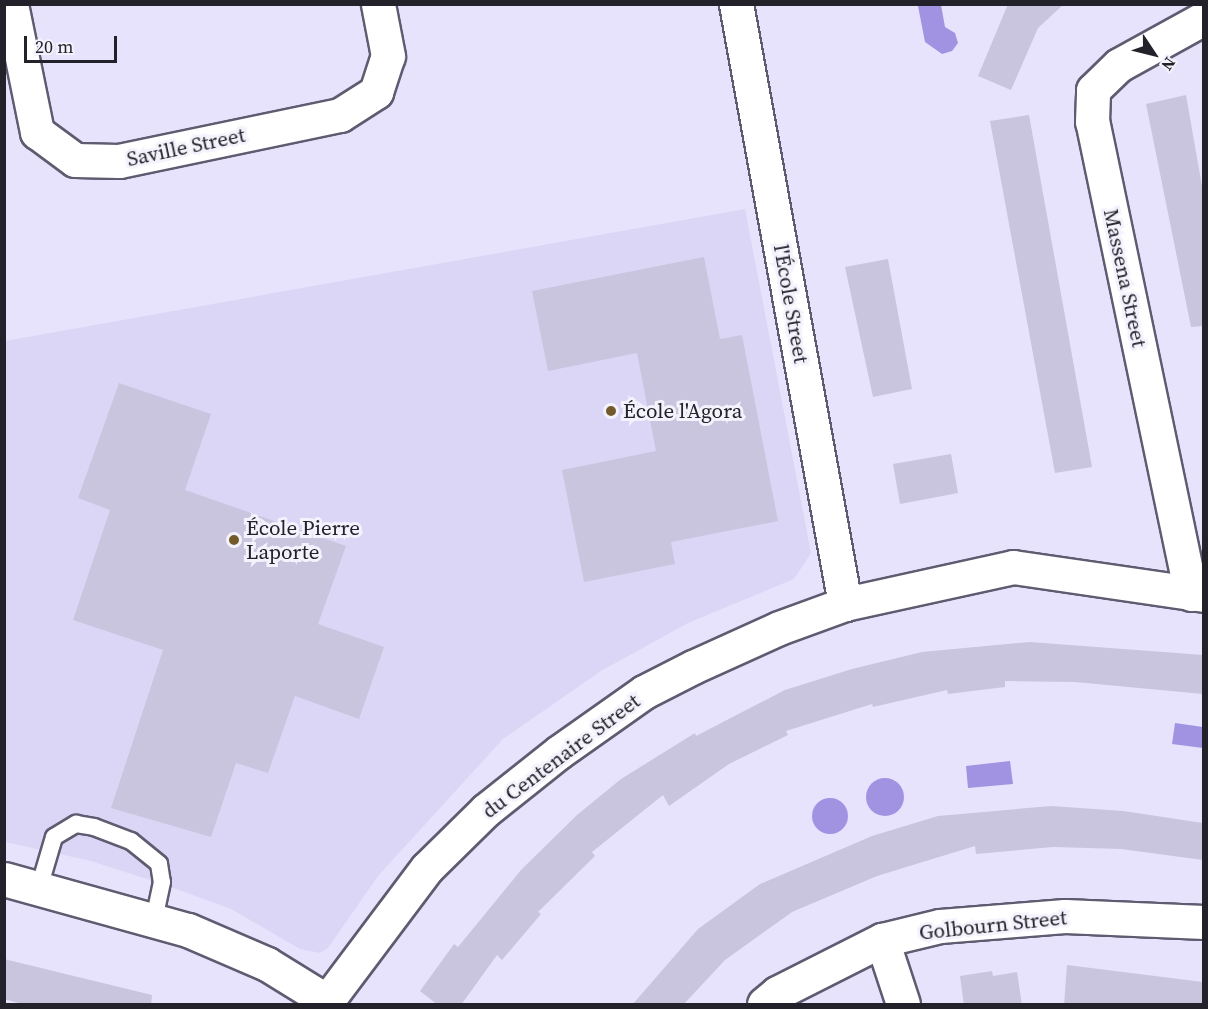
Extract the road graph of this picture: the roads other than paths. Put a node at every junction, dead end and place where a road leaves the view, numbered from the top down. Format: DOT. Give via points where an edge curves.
graph roads {
  1 [pos="11,4"];
  2 [pos="378,4"];
  3 [pos="736,4"];
  4 [pos="1203,18"];
  5 [pos="1197,595"];
  6 [pos="845,604"];
  7 [pos="4,879"];
  8 [pos="39,888"];
  9 [pos="154,921"];
  10 [pos="1203,922"];
  11 [pos="882,940"];
  12 [pos="329,1003"];
  13 [pos="764,1005"];
  14 [pos="903,1005"];
  1 -- 2 [label="street, Saville Street" via="37,132 75,160 118,161 340,115 376,92 388,56"];
  3 -- 6 [label="street, l'École Street"];
  4 -- 5 [label="street, Massena Street" via="1119,64 1094,90 1092,122"];
  5 -- 6 [label="street, du Centenaire Street" via="1013,567"];
  6 -- 12 [label="street, du Centenaire Street" via="779,627 644,692 559,752 486,810 427,868"];
  7 -- 8 [label="street, du Centenaire Street"];
  8 -- 9 [label="street, du Centenaire Street"];
  8 -- 9 [label="lane" via="54,837 76,824 94,827 131,841 159,864 162,882"];
  9 -- 12 [label="street, du Centenaire Street" via="188,930 267,964"];
  10 -- 11 [label="street, Golbourn Street" via="1065,916 940,926"];
  11 -- 13 [label="street, Golbourn Street" via="777,993"];
  11 -- 14 [label="street"];
}
